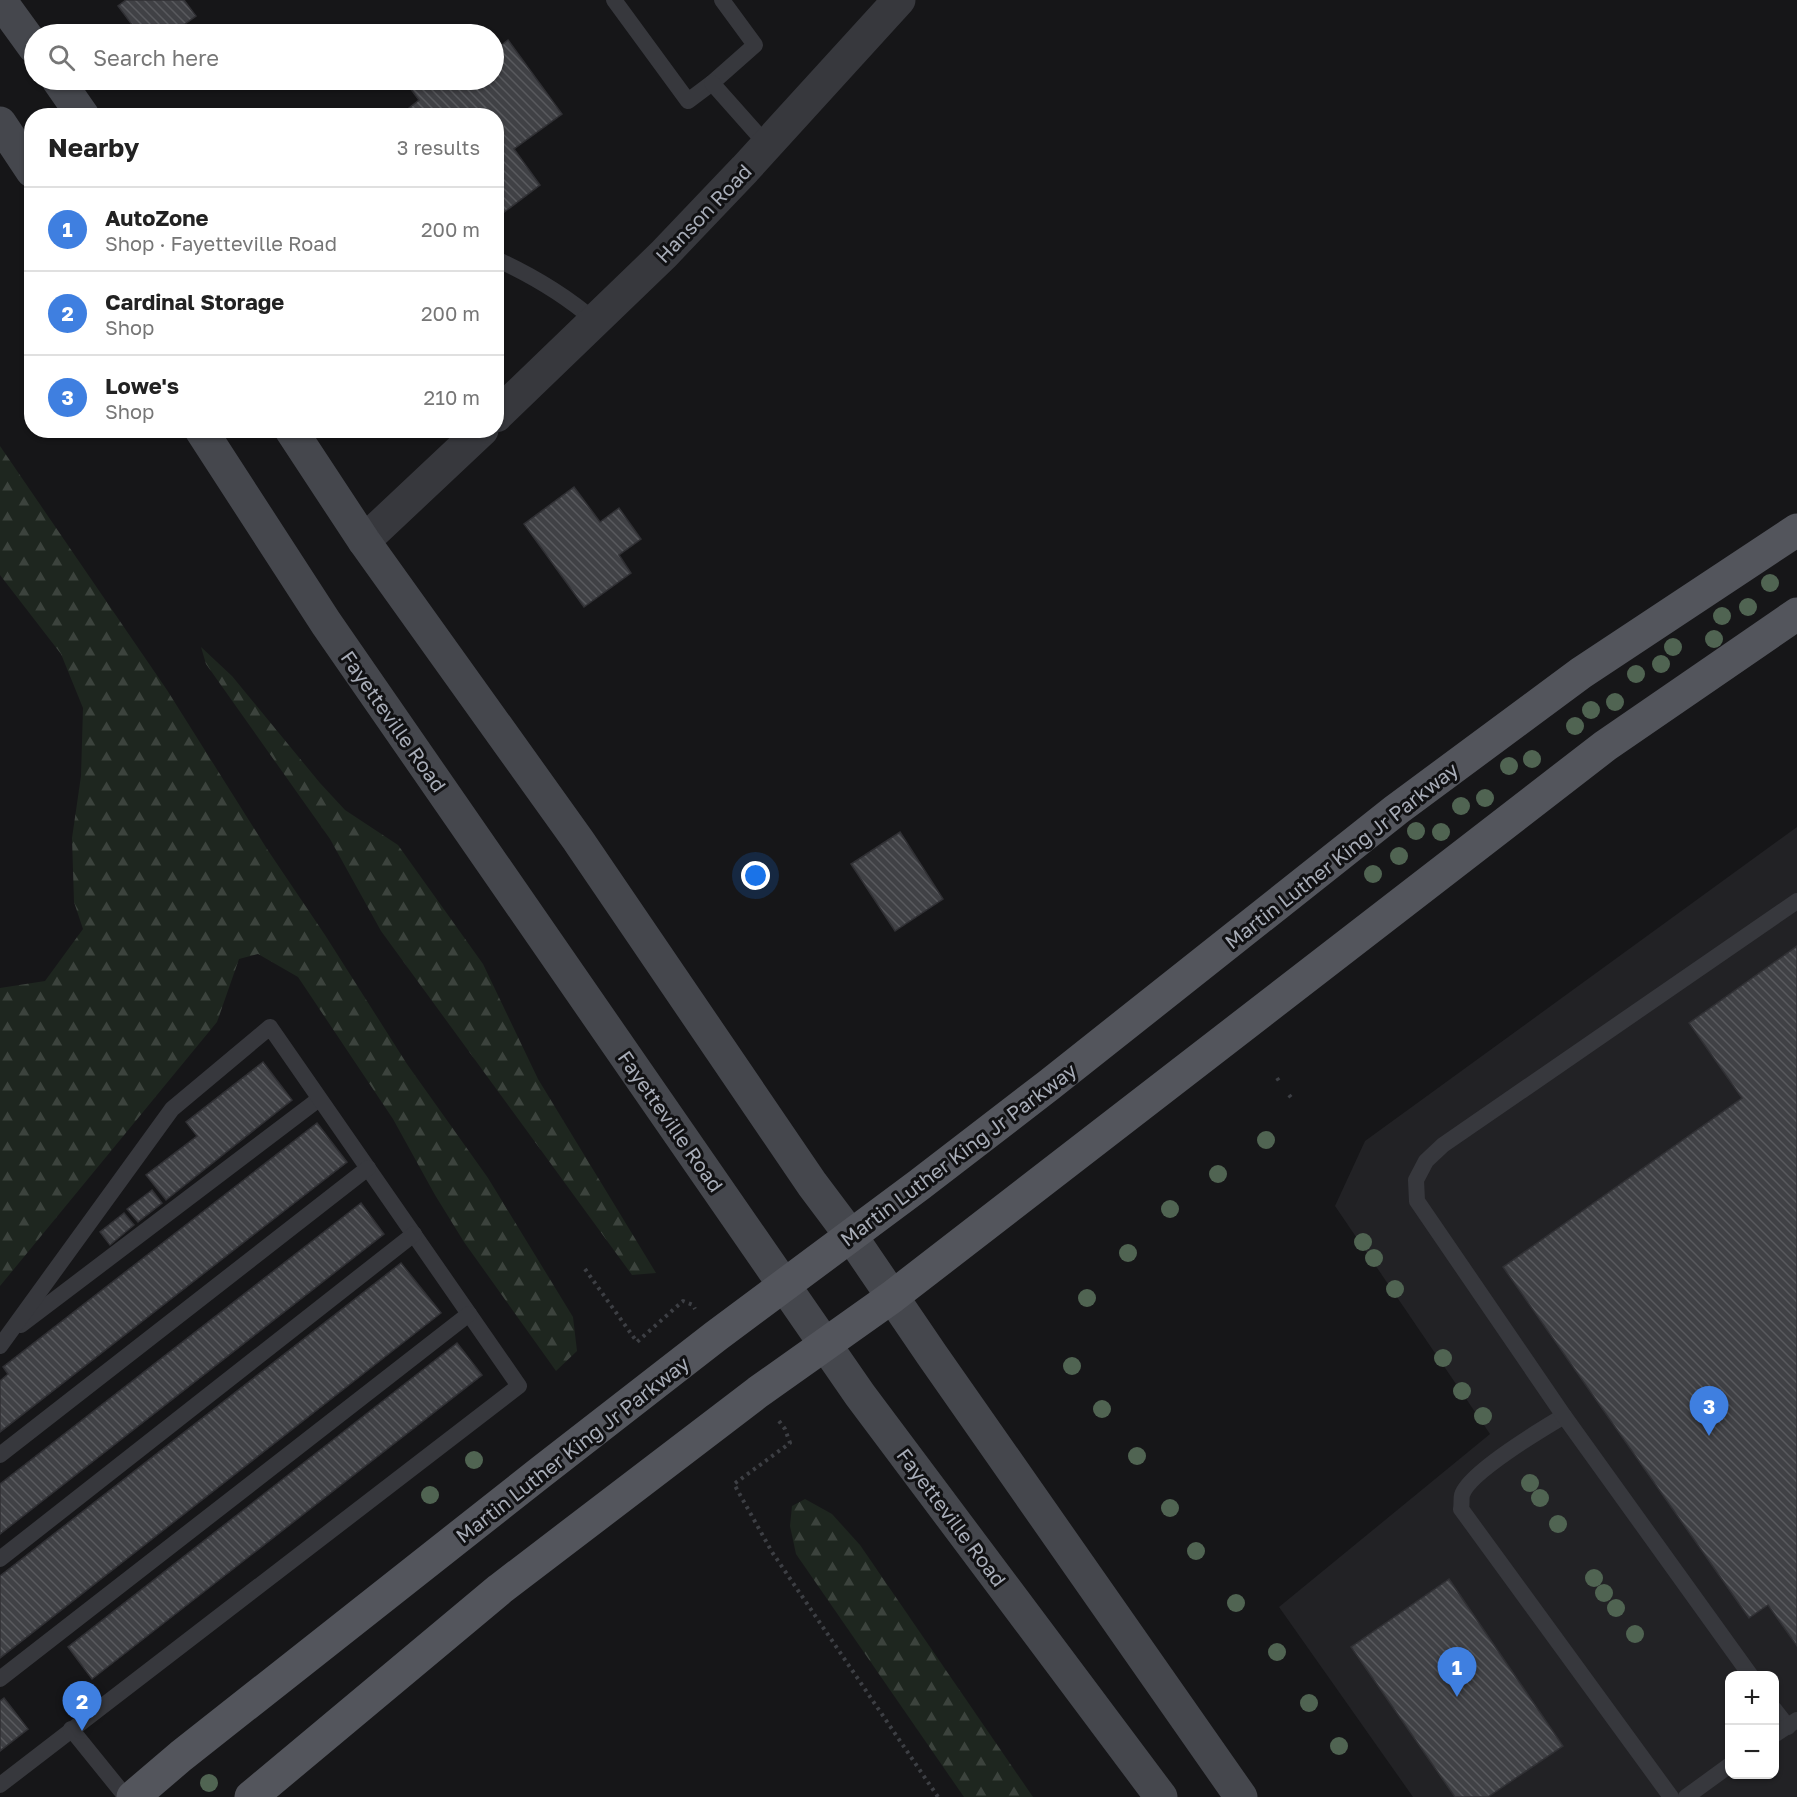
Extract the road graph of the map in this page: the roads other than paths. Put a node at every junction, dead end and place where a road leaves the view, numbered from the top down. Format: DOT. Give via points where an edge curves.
graph roads {
  1 [pos="0,0"];
  2 [pos="614,0"];
  3 [pos="722,0"];
  4 [pos="899,0"];
  5 [pos="24,33"];
  6 [pos="712,83"];
  7 [pos="65,90"];
  8 [pos="77,108"];
  9 [pos="0,123"];
  10 [pos="767,145"];
  11 [pos="24,159"];
  12 [pos="504,263"];
  13 [pos="595,321"];
  14 [pos="504,408"];
  15 [pos="206,438"];
  16 [pos="296,438"];
  17 [pos="473,438"];
  18 [pos="1797,530"];
  19 [pos="364,541"];
  20 [pos="1797,614"];
  21 [pos="1797,901"];
  22 [pos="320,1099"];
  23 [pos="368,1168"];
  24 [pos="414,1234"];
  25 [pos="851,1236"];
  26 [pos="784,1284"];
  27 [pos="892,1297"];
  28 [pos="469,1314"];
  29 [pos="4,1340"];
  30 [pos="826,1344"];
  31 [pos="1564,1416"];
  32 [pos="0,1455"];
  33 [pos="0,1558"];
  34 [pos="1747,1671"];
  35 [pos="0,1679"];
  36 [pos="71,1729"];
  37 [pos="1725,1769"];
  38 [pos="0,1785"];
  39 [pos="126,1797"];
  40 [pos="133,1797"];
  41 [pos="251,1797"];
  42 [pos="1161,1797"];
  43 [pos="1241,1797"];
  44 [pos="1671,1797"];
  45 [pos="1686,1797"];
  1 -- 5 [label="main road"];
  2 -- 6 [label="lane" via="688,100"];
  3 -- 6 [label="lane" via="755,45"];
  4 -- 10 [label="street, Hanson Road"];
  6 -- 10 [label="lane"];
  7 -- 8 [label="main road"];
  9 -- 11 [label="main road"];
  10 -- 13 [label="street, Hanson Road"];
  12 -- 13 [label="lane" via="557,291"];
  13 -- 14 [label="street, Hanson Road"];
  15 -- 26 [label="main road, Fayetteville Road" via="333,633"];
  16 -- 19 [label="main road"];
  17 -- 19 [label="street"];
  18 -- 25 [label="main road, Martin Luther King Jr Parkway" via="1581,673 1396,810"];
  19 -- 25 [label="main road" via="572,831"];
  20 -- 27 [label="main road" via="1605,746"];
  21 -- 31 [label="lane" via="1443,1145 1426,1161 1416,1180 1417,1201"];
  22 -- 23 [label="lane"];
  22 -- 29 [label="lane"];
  22 -- 29 [label="lane" via="270,1028 172,1109"];
  23 -- 24 [label="lane"];
  23 -- 32 [label="lane"];
  24 -- 28 [label="lane"];
  24 -- 33 [label="lane"];
  25 -- 26 [label="main road, Martin Luther King Jr Parkway"];
  25 -- 27 [label="main road"];
  26 -- 30 [label="main road, Fayetteville Road"];
  26 -- 40 [label="main road, Martin Luther King Jr Parkway"];
  27 -- 30 [label="main road"];
  27 -- 43 [label="main road"];
  28 -- 35 [label="lane"];
  28 -- 36 [label="lane" via="519,1386"];
  30 -- 41 [label="main road" via="500,1589"];
  30 -- 42 [label="main road, Fayetteville Road"];
  31 -- 34 [label="lane"];
  31 -- 44 [label="lane" via="1523,1440 1475,1477 1462,1494 1461,1509"];
  36 -- 38 [label="lane"];
  36 -- 39 [label="lane"];
  37 -- 45 [label="lane"];
}
